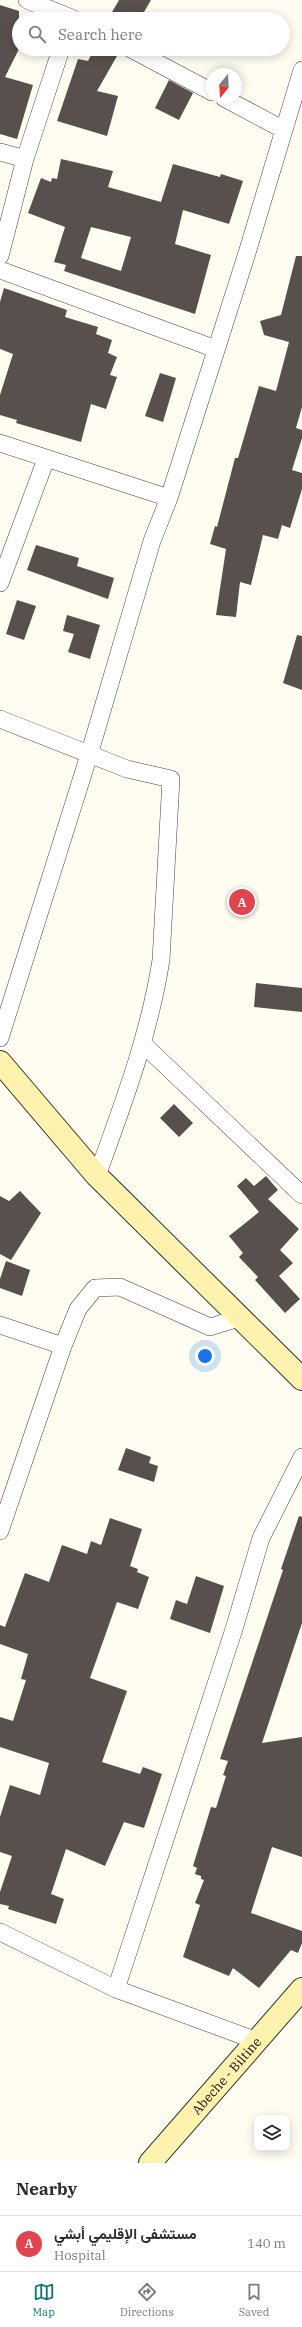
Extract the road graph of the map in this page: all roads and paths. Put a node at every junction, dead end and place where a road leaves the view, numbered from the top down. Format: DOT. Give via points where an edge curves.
graph roads {
  1 [pos="27,0"];
  2 [pos="58,5"];
  3 [pos="66,12"];
  4 [pos="59,56"];
  5 [pos="144,56"];
  6 [pos="302,70"];
  7 [pos="206,89"];
  8 [pos="235,104"];
  9 [pos="284,130"];
  10 [pos="0,152"];
  11 [pos="25,159"];
  12 [pos="0,256"];
  13 [pos="0,270"];
  14 [pos="216,349"];
  15 [pos="0,443"];
  16 [pos="46,459"];
  17 [pos="169,498"];
  18 [pos="0,584"];
  19 [pos="0,719"];
  20 [pos="89,755"];
  21 [pos="0,1038"];
  22 [pos="144,1044"];
  23 [pos="0,1062"];
  24 [pos="98,1176"];
  25 [pos="302,1195"];
  26 [pos="239,1318"];
  27 [pos="0,1325"];
  28 [pos="63,1346"];
  29 [pos="302,1379"];
  30 [pos="302,1458"];
  31 [pos="0,1531"];
  32 [pos="0,1932"];
  33 [pos="116,1989"];
  34 [pos="302,1989"];
  35 [pos="257,2041"];
  36 [pos="150,2163"];
  1 -- 2 [label="street"];
  2 -- 3 [label="street"];
  4 -- 11 [label="street"];
  5 -- 7 [label="street"];
  6 -- 9 [label="street"];
  8 -- 9 [label="street"];
  9 -- 14 [label="street"];
  10 -- 11 [label="street"];
  11 -- 12 [label="street"];
  13 -- 14 [label="street"];
  14 -- 17 [label="street"];
  15 -- 16 [label="street"];
  16 -- 17 [label="street"];
  16 -- 18 [label="street"];
  17 -- 20 [label="street" via="152,541"];
  19 -- 20 [label="street"];
  20 -- 21 [label="street"];
  20 -- 22 [label="street" via="127,769 171,779 161,960"];
  22 -- 24 [label="street"];
  22 -- 25 [label="street"];
  23 -- 24 [label="street"];
  24 -- 26 [label="street"];
  26 -- 28 [label="street" via="210,1327 120,1287 95,1288 78,1309"];
  26 -- 29 [label="street"];
  27 -- 28 [label="street"];
  28 -- 31 [label="street"];
  30 -- 33 [label="street" via="261,1538 234,1629"];
  32 -- 33 [label="street"];
  33 -- 35 [label="street"];
  34 -- 35 [label="street, Abeche - Biltine"];
  35 -- 36 [label="street, Abeche - Biltine"];
}
